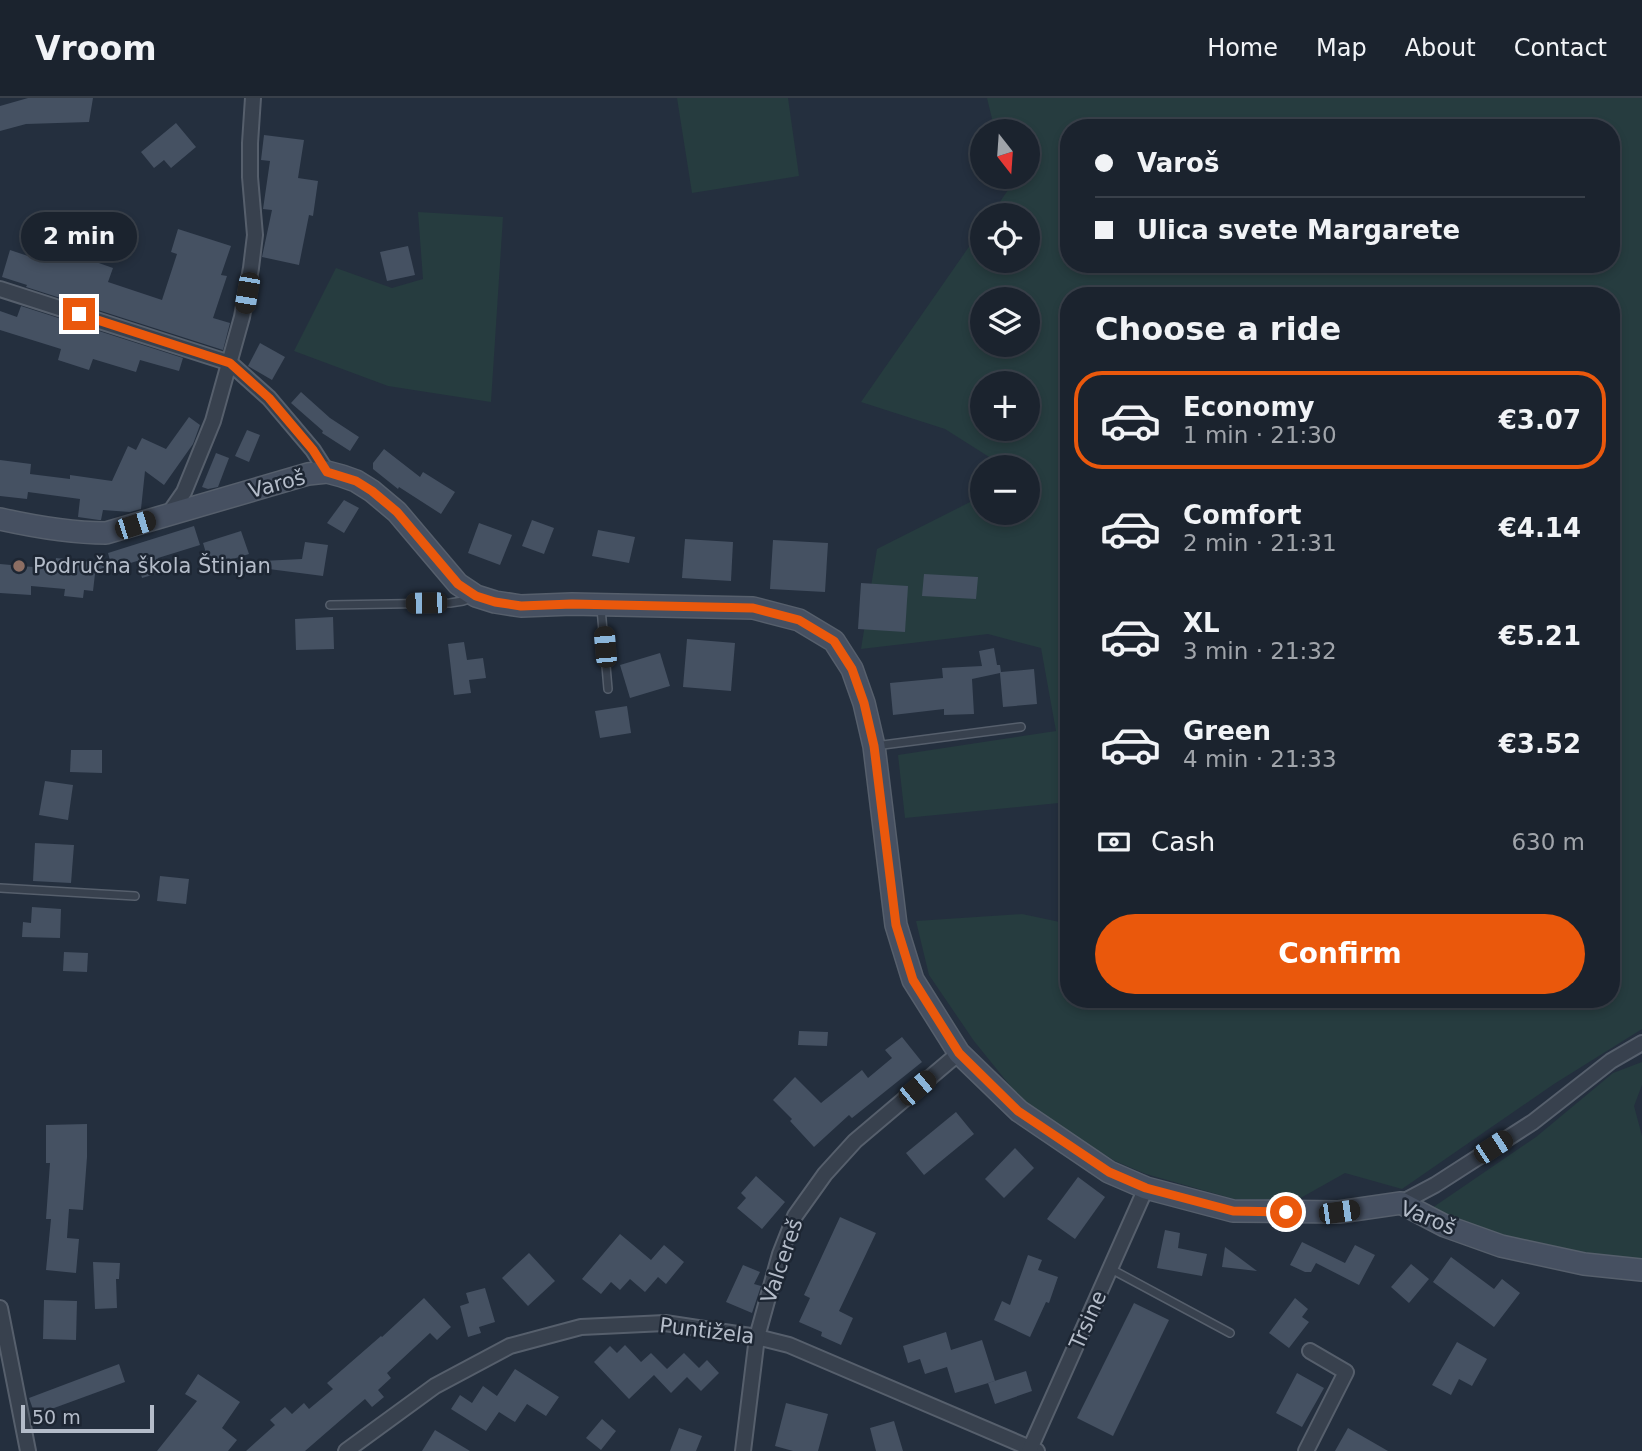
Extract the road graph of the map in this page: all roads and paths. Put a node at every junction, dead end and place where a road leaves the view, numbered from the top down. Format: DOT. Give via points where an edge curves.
graph roads {
  1 [pos="253,98"];
  2 [pos="0,289"];
  3 [pos="230,363"];
  4 [pos="327,472"];
  5 [pos="168,515"];
  6 [pos="0,519"];
  7 [pos="476,596"];
  8 [pos="601,604"];
  9 [pos="330,605"];
  10 [pos="608,689"];
  11 [pos="1021,727"];
  12 [pos="874,746"];
  13 [pos="0,888"];
  14 [pos="135,896"];
  15 [pos="1642,1043"];
  16 [pos="959,1053"];
  17 [pos="1146,1188"];
  18 [pos="1401,1203"];
  19 [pos="1111,1269"];
  20 [pos="1642,1270"];
  21 [pos="0,1308"];
  22 [pos="1230,1333"];
  23 [pos="757,1336"];
  24 [pos="1310,1351"];
  25 [pos="1032,1450"];
  26 [pos="28,1451"];
  27 [pos="346,1451"];
  28 [pos="743,1451"];
  29 [pos="1306,1451"];
  1 -- 3 [label="street" via="250,177 255,235"];
  2 -- 3 [label="street"];
  3 -- 4 [label="street" via="269,398"];
  3 -- 5 [label="street" via="193,474"];
  4 -- 5 [label="main road, Varoš"];
  4 -- 7 [label="main road, Varoš" via="372,491 397,512 458,584"];
  5 -- 6 [label="main road, Varoš" via="106,533 51,530"];
  7 -- 8 [label="main road, Varoš" via="521,606"];
  7 -- 9 [label="lane" via="450,603"];
  8 -- 10 [label="lane"];
  8 -- 12 [label="main road, Varoš" via="753,608 799,620 834,641 852,669"];
  11 -- 12 [label="lane"];
  12 -- 16 [label="main road, Varoš" via="896,925 913,980"];
  13 -- 14 [label="lane"];
  15 -- 18 [label="street" via="1532,1122"];
  16 -- 17 [label="main road, Varoš" via="1018,1111 1109,1172"];
  16 -- 23 [label="street, Valcereš" via="855,1141 795,1216"];
  17 -- 18 [label="main road, Varoš" via="1233,1211 1339,1212"];
  17 -- 19 [label="street, Trsine"];
  18 -- 20 [label="main road, Varoš" via="1445,1226 1501,1246 1584,1264"];
  19 -- 22 [label="lane"];
  19 -- 25 [label="street, Trsine"];
  21 -- 26 [label="street"];
  23 -- 25 [label="street, Puntižela" via="789,1345"];
  23 -- 27 [label="street, Puntižela" via="665,1322 581,1327 510,1346 435,1386"];
  23 -- 28 [label="street, Valcereš"];
  24 -- 29 [label="street" via="1346,1372"];
}
